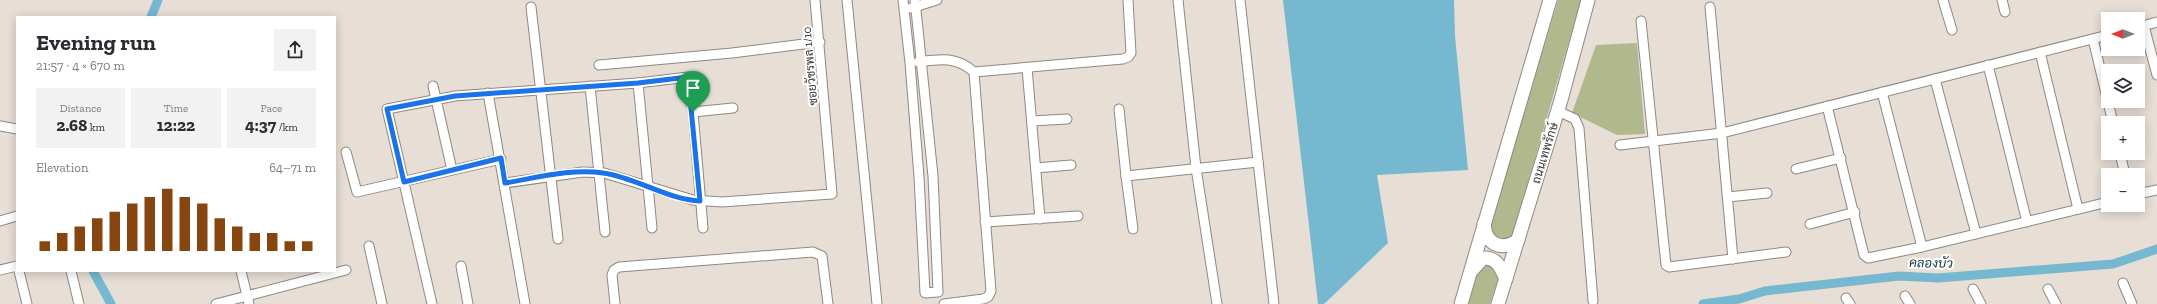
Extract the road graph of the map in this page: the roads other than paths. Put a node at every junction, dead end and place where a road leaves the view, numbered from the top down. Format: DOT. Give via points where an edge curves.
graph roads {
  1 [pos="815,0"];
  2 [pos="847,0"];
  3 [pos="937,0"];
  4 [pos="1128,0"];
  5 [pos="1178,0"];
  6 [pos="1240,0"];
  7 [pos="1550,0"];
  8 [pos="1588,0"];
  9 [pos="1944,0"];
  10 [pos="2002,0"];
  11 [pos="903,4"];
  12 [pos="916,4"];
  13 [pos="531,7"];
  14 [pos="1710,7"];
  15 [pos="2005,12"];
  16 [pos="1641,21"];
  17 [pos="2157,22"];
  18 [pos="2145,25"];
  19 [pos="1952,30"];
  20 [pos="2101,37"];
  21 [pos="2145,38"];
  22 [pos="2093,39"];
  23 [pos="820,42"];
  24 [pos="2040,52"];
  25 [pos="922,61"];
  26 [pos="910,63"];
  27 [pos="600,65"];
  28 [pos="1988,65"];
  29 [pos="1027,68"];
  30 [pos="974,72"];
  31 [pos="2157,75"];
  32 [pos="1935,79"];
  33 [pos="638,83"];
  34 [pos="433,86"];
  35 [pos="590,86"];
  36 [pos="540,90"];
  37 [pos="1882,92"];
  38 [pos="488,93"];
  39 [pos="436,100"];
  40 [pos="1827,106"];
  41 [pos="733,108"];
  42 [pos="1119,109"];
  43 [pos="1558,111"];
  44 [pos="693,112"];
  45 [pos="2111,116"];
  46 [pos="1067,119"];
  47 [pos="1032,121"];
  48 [pos="0,126"];
  49 [pos="16,129"];
  50 [pos="1722,133"];
  51 [pos="1653,142"];
  52 [pos="1620,145"];
  53 [pos="346,152"];
  54 [pos="501,158"];
  55 [pos="1841,158"];
  56 [pos="1258,162"];
  57 [pos="1071,165"];
  58 [pos="1036,168"];
  59 [pos="1196,168"];
  60 [pos="1796,169"];
  61 [pos="452,170"];
  62 [pos="599,172"];
  63 [pos="551,176"];
  64 [pos="933,176"];
  65 [pos="1126,176"];
  66 [pos="920,177"];
  67 [pos="404,182"];
  68 [pos="505,183"];
  69 [pos="650,188"];
  70 [pos="2157,190"];
  71 [pos="1767,193"];
  72 [pos="2145,193"];
  73 [pos="1728,197"];
  74 [pos="700,201"];
  75 [pos="2101,204"];
  76 [pos="2078,209"];
  77 [pos="1855,212"];
  78 [pos="16,216"];
  79 [pos="1078,216"];
  80 [pos="1040,218"];
  81 [pos="0,221"];
  82 [pos="985,222"];
  83 [pos="2027,222"];
  84 [pos="1484,223"];
  85 [pos="1810,224"];
  86 [pos="652,228"];
  87 [pos="703,228"];
  88 [pos="1133,229"];
  89 [pos="605,232"];
  90 [pos="1976,234"];
  91 [pos="558,239"];
  92 [pos="1518,240"];
  93 [pos="369,246"];
  94 [pos="1922,247"];
  95 [pos="1786,252"];
  96 [pos="1733,259"];
  97 [pos="16,266"];
  98 [pos="461,266"];
  99 [pos="0,270"];
  100 [pos="346,270"];
  101 [pos="19,272"];
  102 [pos="71,272"];
  103 [pos="241,272"];
  104 [pos="1470,273"];
  105 [pos="1506,279"];
  106 [pos="2123,283"];
  107 [pos="1973,289"];
  108 [pos="2048,289"];
  109 [pos="248,300"];
  110 [pos="1593,301"];
  111 [pos="27,304"];
  112 [pos="79,304"];
  113 [pos="216,304"];
  114 [pos="382,304"];
  115 [pos="432,304"];
  116 [pos="468,304"];
  117 [pos="525,304"];
  118 [pos="615,304"];
  119 [pos="828,304"];
  120 [pos="876,304"];
  121 [pos="944,304"];
  122 [pos="1217,304"];
  123 [pos="1274,304"];
  124 [pos="1461,304"];
  125 [pos="1498,304"];
  126 [pos="1981,304"];
  127 [pos="2056,304"];
  128 [pos="2132,304"];
  1 -- 23 [label="street, ซอยวัชรพล 1/10"];
  2 -- 120 [label="street"];
  3 -- 12 [label="street"];
  4 -- 29 [label="street" via="1131,52 1128,57"];
  5 -- 59 [label="street"];
  6 -- 56 [label="street"];
  7 -- 84 [label="main road"];
  8 -- 43 [label="main road, ถนนเทพรักษ์"];
  9 -- 19 [label="street"];
  10 -- 15 [label="street"];
  11 -- 12 [label="street"];
  11 -- 26 [label="street"];
  12 -- 25 [label="street"];
  13 -- 36 [label="street"];
  14 -- 50 [label="street"];
  16 -- 51 [label="street"];
  17 -- 18 [label="street"];
  20 -- 22 [label="street"];
  21 -- 31 [label="street"];
  22 -- 24 [label="street"];
  22 -- 45 [label="street"];
  23 -- 27 [label="street"];
  23 -- 74 [label="street, ซอยวัชรพล 1/10" via="832,194 722,202"];
  24 -- 28 [label="street"];
  24 -- 76 [label="street"];
  25 -- 26 [label="street"];
  25 -- 30 [label="street" via="962,62"];
  25 -- 64 [label="street"];
  26 -- 66 [label="street"];
  28 -- 32 [label="street"];
  28 -- 83 [label="street"];
  29 -- 30 [label="street"];
  29 -- 47 [label="street"];
  30 -- 82 [label="street"];
  32 -- 37 [label="street"];
  32 -- 90 [label="street"];
  33 -- 35 [label="street"];
  33 -- 44 [label="street" via="688,77"];
  33 -- 69 [label="street"];
  34 -- 39 [label="street"];
  35 -- 36 [label="street"];
  35 -- 62 [label="street"];
  36 -- 38 [label="street"];
  36 -- 63 [label="street"];
  37 -- 40 [label="street"];
  37 -- 94 [label="street"];
  38 -- 39 [label="street"];
  38 -- 54 [label="street"];
  39 -- 61 [label="street"];
  39 -- 67 [label="street" via="387,109"];
  40 -- 50 [label="street"];
  40 -- 55 [label="street"];
  41 -- 44 [label="street"];
  42 -- 65 [label="street"];
  43 -- 92 [label="main road, ถนนเทพรักษ์"];
  43 -- 110 [label="street" via="1575,119 1579,128"];
  44 -- 74 [label="street"];
  46 -- 47 [label="street"];
  47 -- 58 [label="street"];
  48 -- 49 [label="street"];
  50 -- 51 [label="street"];
  50 -- 73 [label="street"];
  51 -- 52 [label="street"];
  51 -- 96 [label="street" via="1666,265 1669,267"];
  53 -- 67 [label="street" via="357,192"];
  54 -- 61 [label="street"];
  54 -- 68 [label="street"];
  55 -- 60 [label="street"];
  55 -- 77 [label="street"];
  56 -- 59 [label="street"];
  56 -- 123 [label="street"];
  57 -- 58 [label="street"];
  58 -- 80 [label="street"];
  59 -- 65 [label="street"];
  59 -- 122 [label="street"];
  61 -- 67 [label="street"];
  62 -- 63 [label="street"];
  62 -- 69 [label="street"];
  62 -- 89 [label="street"];
  63 -- 68 [label="street"];
  63 -- 91 [label="street"];
  64 -- 66 [label="street"];
  64 -- 66 [label="street" via="938,292 925,292"];
  65 -- 88 [label="street"];
  67 -- 115 [label="street"];
  68 -- 117 [label="street"];
  69 -- 74 [label="street"];
  69 -- 86 [label="street"];
  70 -- 72 [label="street"];
  71 -- 73 [label="street"];
  73 -- 96 [label="street"];
  74 -- 87 [label="street"];
  75 -- 76 [label="street"];
  76 -- 83 [label="street"];
  77 -- 85 [label="street"];
  77 -- 94 [label="street" via="1864,255 1868,258"];
  78 -- 81 [label="street"];
  79 -- 80 [label="street"];
  80 -- 82 [label="street"];
  82 -- 121 [label="street" via="991,291 988,297"];
  83 -- 90 [label="street"];
  84 -- 92 [label="main road" via="1484,233 1494,244 1513,244"];
  84 -- 104 [label="main road"];
  90 -- 94 [label="street"];
  92 -- 105 [label="main road, ถนนเทพรักษ์"];
  93 -- 114 [label="street"];
  95 -- 96 [label="street"];
  97 -- 99 [label="street"];
  98 -- 116 [label="street"];
  100 -- 109 [label="street"];
  101 -- 111 [label="street"];
  102 -- 112 [label="street"];
  103 -- 109 [label="street"];
  104 -- 105 [label="main road" via="1477,262 1489,257 1500,267"];
  104 -- 124 [label="main road"];
  105 -- 125 [label="main road, ถนนเทพรักษ์"];
  106 -- 128 [label="street"];
  107 -- 126 [label="street"];
  108 -- 127 [label="street"];
  109 -- 113 [label="street"];
  118 -- 119 [label="street" via="612,275 619,267 813,252 822,256"];
}
